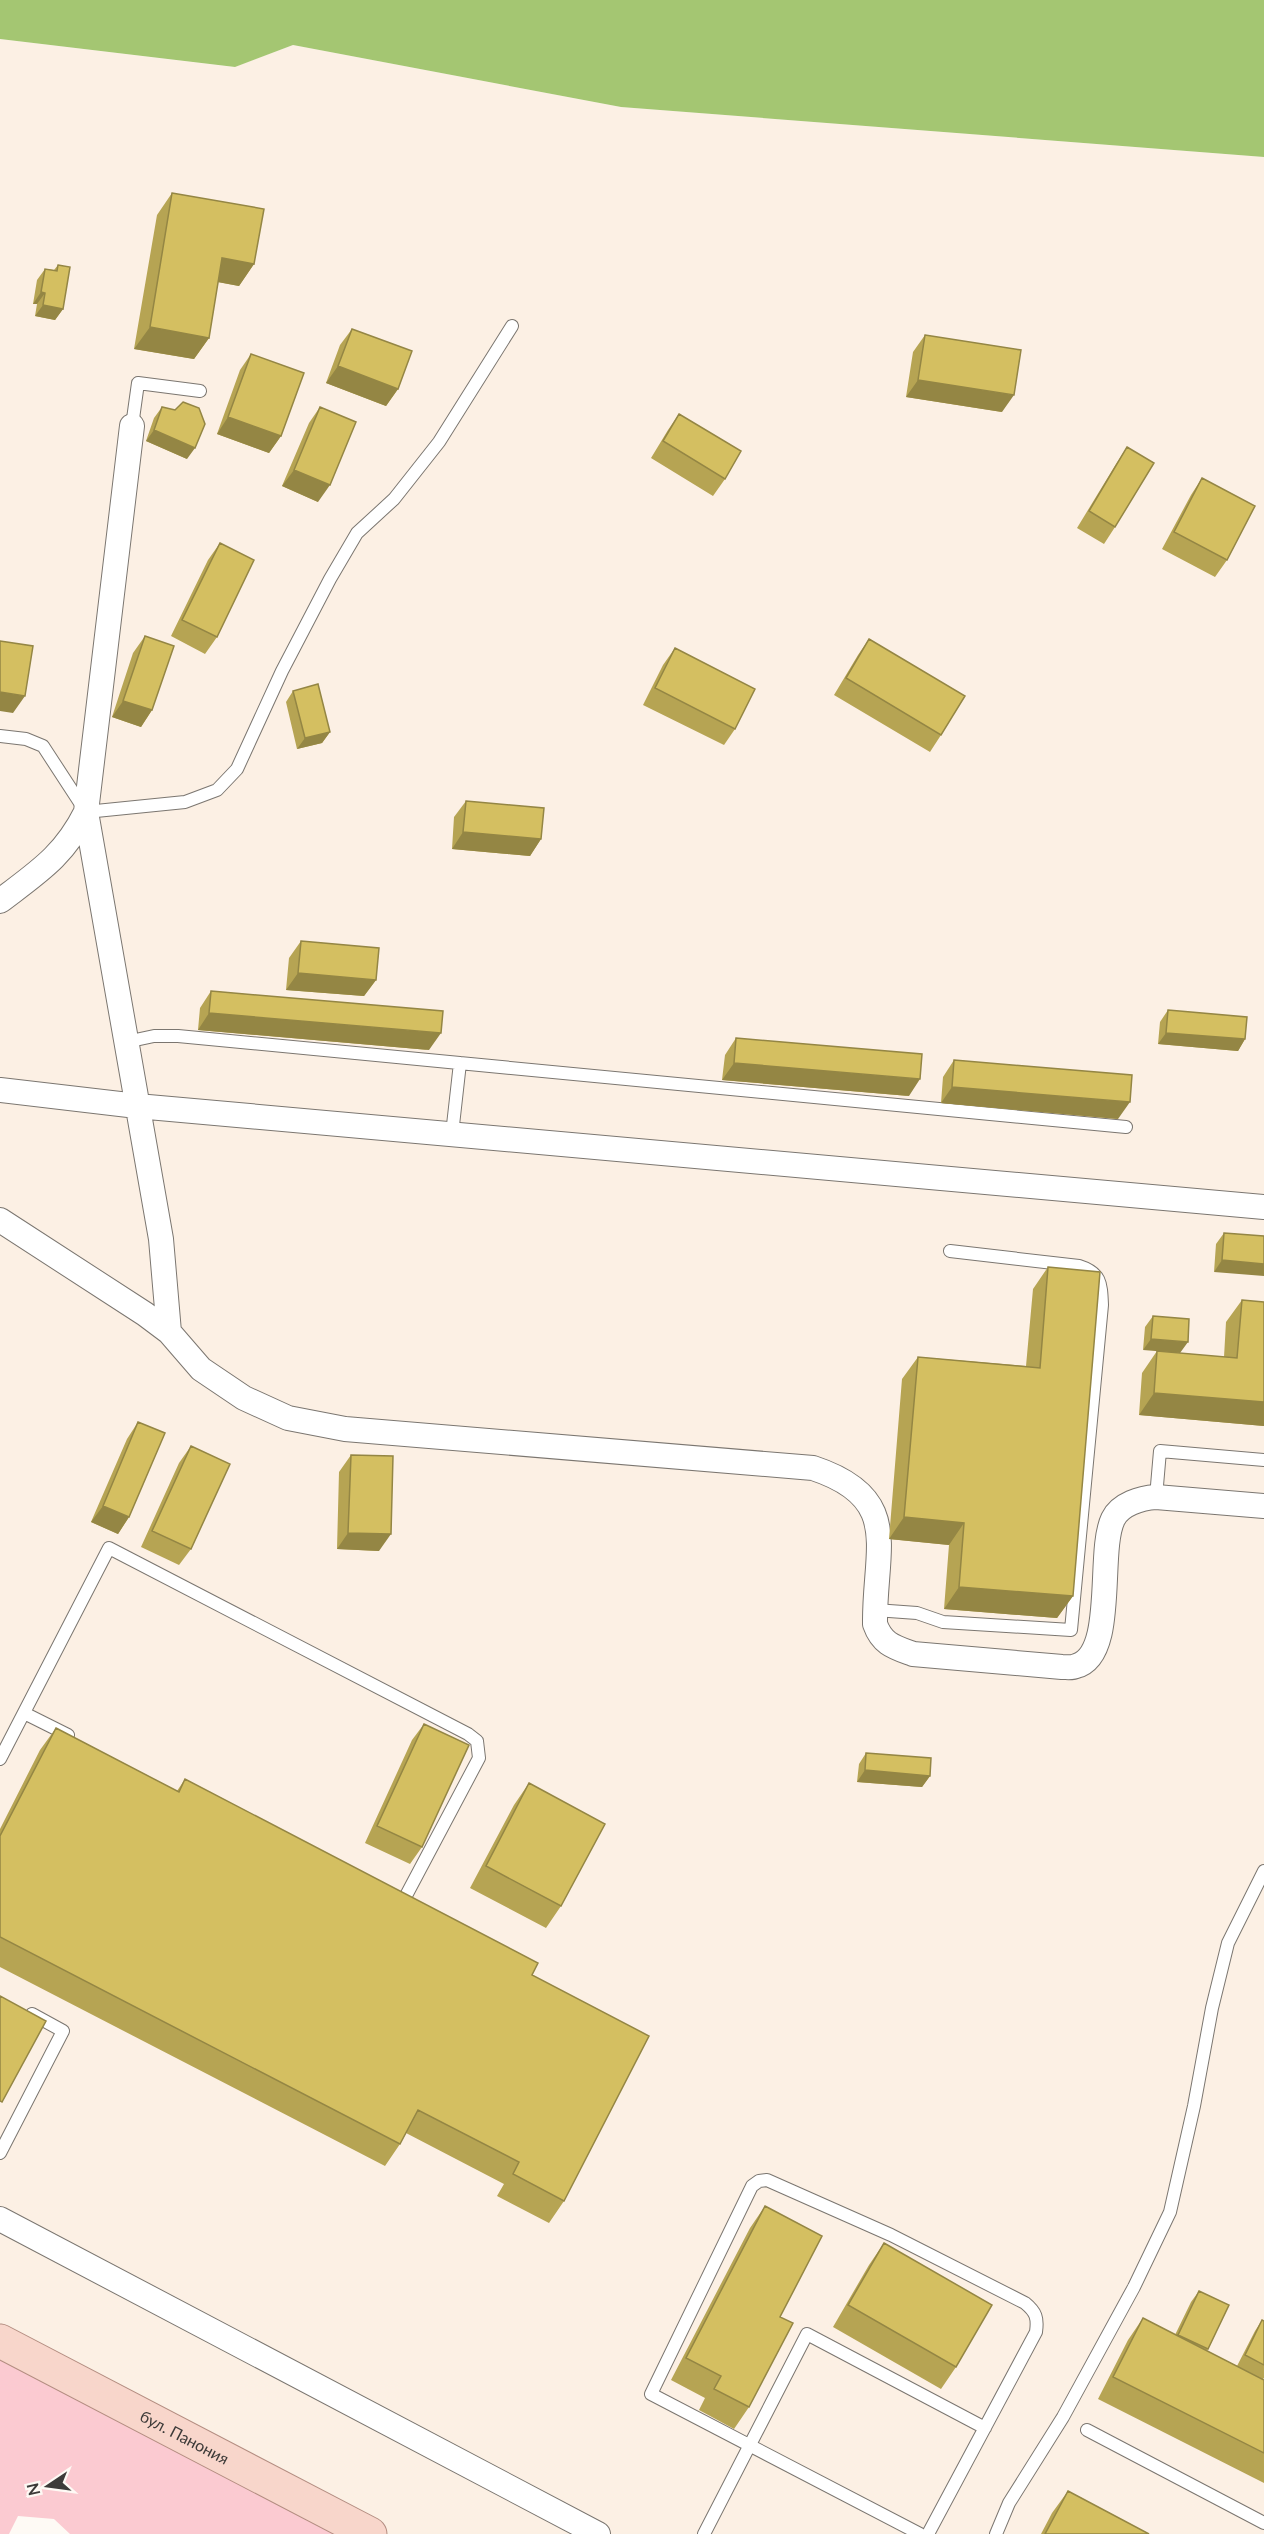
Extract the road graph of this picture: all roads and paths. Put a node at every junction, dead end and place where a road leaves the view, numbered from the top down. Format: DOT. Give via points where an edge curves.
graph roads {
  1 [pos="512,326"];
  2 [pos="200,391"];
  3 [pos="132,426"];
  4 [pos="0,736"];
  5 [pos="86,812"];
  6 [pos="0,901"];
  7 [pos="126,1042"];
  8 [pos="460,1063"];
  9 [pos="0,1090"];
  10 [pos="137,1106"];
  11 [pos="1126,1127"];
  12 [pos="452,1134"];
  13 [pos="1264,1207"];
  14 [pos="0,1220"];
  15 [pos="950,1251"];
  16 [pos="169,1332"];
  17 [pos="1264,1460"];
  18 [pos="1156,1497"];
  19 [pos="1264,1506"];
  20 [pos="875,1610"];
  21 [pos="24,1713"];
  22 [pos="76,1740"];
  23 [pos="0,1759"];
  24 [pos="1264,1871"];
  25 [pos="390,1901"];
  26 [pos="21,2008"];
  27 [pos="0,2153"];
  28 [pos="0,2219"];
  29 [pos="0,2341"];
  30 [pos="985,2428"];
  31 [pos="1087,2430"];
  32 [pos="750,2445"];
  33 [pos="1264,2523"];
  34 [pos="370,2534"];
  35 [pos="597,2534"];
  36 [pos="704,2534"];
  37 [pos="920,2534"];
  38 [pos="928,2534"];
  39 [pos="996,2534"];
  1 -- 5 [label="lane" via="439,441 394,499 357,533 282,671 237,769 217,790 185,802"];
  2 -- 3 [label="lane" via="138,383"];
  3 -- 5 [label="street"];
  4 -- 5 [label="lane" via="43,746"];
  5 -- 6 [label="street" via="62,851"];
  5 -- 7 [label="street"];
  7 -- 8 [label="lane" via="178,1036"];
  7 -- 10 [label="street"];
  8 -- 11 [label="lane"];
  8 -- 12 [label="lane"];
  9 -- 10 [label="street"];
  10 -- 12 [label="street"];
  10 -- 16 [label="street" via="161,1239"];
  12 -- 13 [label="street"];
  14 -- 16 [label="street"];
  15 -- 20 [label="lane" via="1079,1266 1092,1270 1101,1283 1071,1630 943,1622 918,1613"];
  16 -- 20 [label="street" via="201,1369 244,1398 288,1418 345,1429 813,1468 836,1476 855,1487 877,1520"];
  17 -- 18 [label="lane" via="1160,1451"];
  18 -- 19 [label="street"];
  18 -- 20 [label="street" via="1128,1504 1114,1517 1108,1535 1097,1646 1077,1666 913,1654 880,1637"];
  21 -- 22 [label="lane"];
  21 -- 23 [label="lane"];
  21 -- 25 [label="lane" via="109,1548 268,1629 477,1741 479,1758 400,1907"];
  24 -- 39 [label="lane" via="1228,1943 1170,2212 1064,2417 1009,2503"];
  26 -- 27 [label="lane" via="63,2031"];
  28 -- 35 [label="street"];
  29 -- 34 [label="main road, бул. Панония"];
  30 -- 32 [label="lane" via="807,2334"];
  30 -- 32 [label="lane" via="1036,2332 1034,2311 891,2235 767,2180 752,2186 651,2394"];
  30 -- 38 [label="lane"];
  31 -- 33 [label="lane"];
  32 -- 36 [label="lane"];
  32 -- 37 [label="lane"];
}
